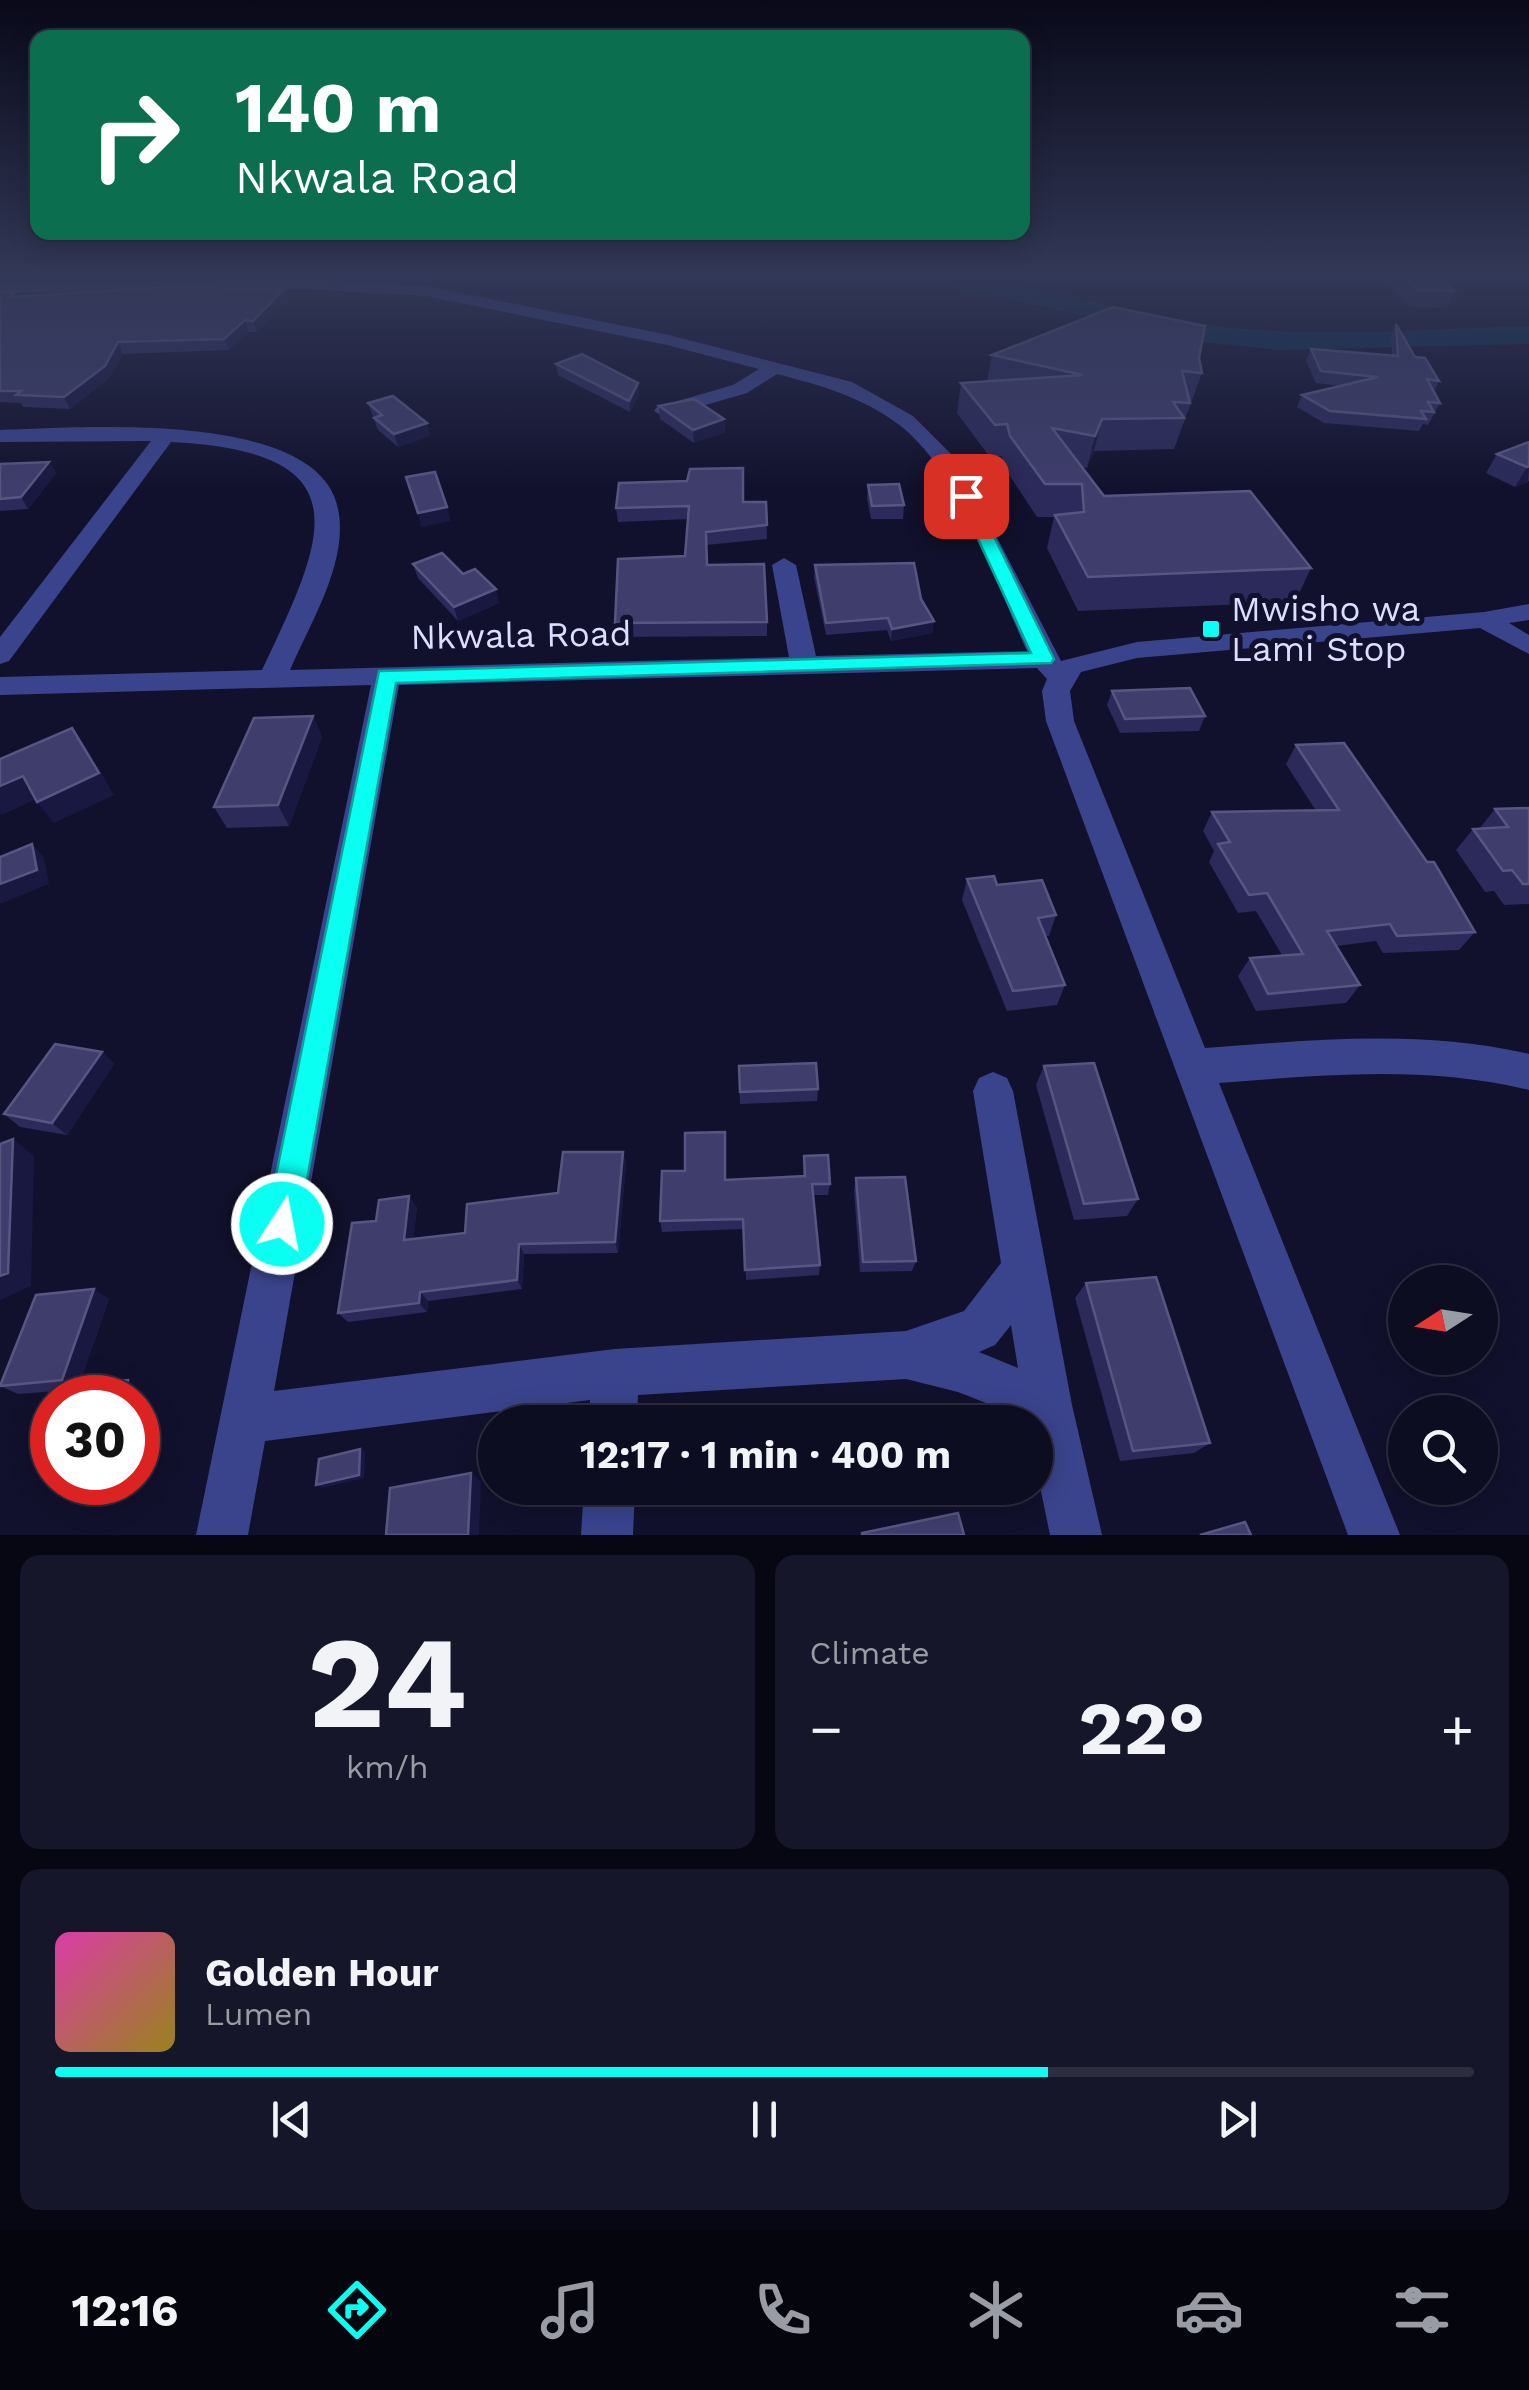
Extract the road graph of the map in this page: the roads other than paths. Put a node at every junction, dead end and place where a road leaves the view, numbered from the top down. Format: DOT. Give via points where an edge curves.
graph roads {
  1 [pos="692,348"];
  2 [pos="777,366"];
  3 [pos="664,410"];
  4 [pos="166,434"];
  5 [pos="0,436"];
  6 [pos="784,564"];
  7 [pos="1529,612"];
  8 [pos="1484,620"];
  9 [pos="1529,646"];
  10 [pos="0,655"];
  11 [pos="804,665"];
  12 [pos="1058,668"];
  13 [pos="386,676"];
  14 [pos="272,679"];
  15 [pos="0,686"];
  16 [pos="1193,1067"];
  17 [pos="1529,1072"];
  18 [pos="994,1091"];
  19 [pos="1024,1269"];
  20 [pos="906,1355"];
  21 [pos="616,1372"];
  22 [pos="614,1405"];
  23 [pos="1048,1405"];
  24 [pos="245,1419"];
  25 [pos="1053,1428"];
  26 [pos="609,1505"];
  27 [pos="222,1535"];
  28 [pos="608,1535"];
  29 [pos="1076,1535"];
  30 [pos="1374,1535"];
  1 -- 2 [label="street"];
  2 -- 3 [label="street" via="740,389"];
  2 -- 12 [label="street" via="845,386 891,412 950,464"];
  4 -- 5 [label="street"];
  4 -- 10 [label="street"];
  4 -- 14 [label="street" via="238,442 275,455 316,484 326,504 328,535"];
  6 -- 11 [label="street"];
  7 -- 8 [label="street, Nkwala Road"];
  8 -- 9 [label="street"];
  8 -- 12 [label="street, Nkwala Road" via="1137,650"];
  11 -- 12 [label="street, Nkwala Road"];
  11 -- 13 [label="street, Nkwala Road"];
  12 -- 16 [label="street" via="1060,720"];
  13 -- 14 [label="street, Nkwala Road"];
  13 -- 24 [label="street"];
  14 -- 15 [label="street, Nkwala Road"];
  16 -- 17 [label="street" via="1374,1055 1429,1056"];
  16 -- 30 [label="street"];
  18 -- 19 [label="street"];
  19 -- 20 [label="street" via="978,1328"];
  19 -- 23 [label="street"];
  20 -- 21 [label="street"];
  20 -- 23 [label="street" via="959,1368"];
  21 -- 22 [label="street"];
  21 -- 24 [label="street"];
  24 -- 27 [label="street"];
  25 -- 29 [label="street"];
  26 -- 28 [label="street"];
}
